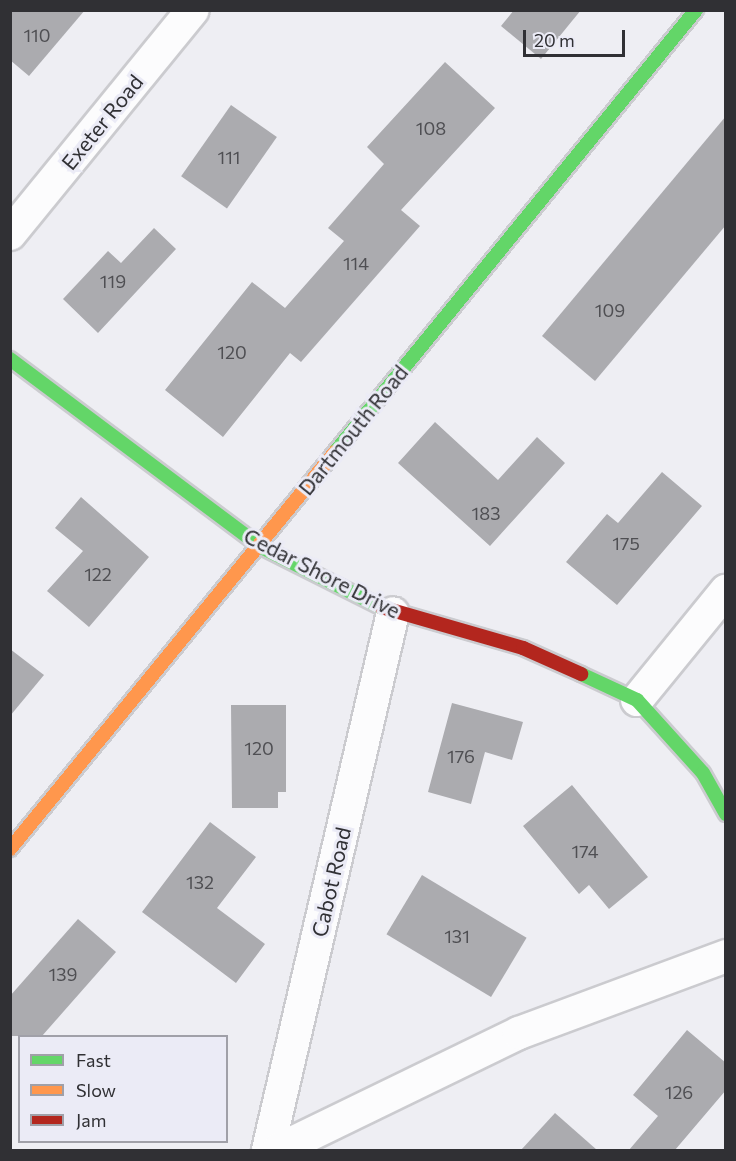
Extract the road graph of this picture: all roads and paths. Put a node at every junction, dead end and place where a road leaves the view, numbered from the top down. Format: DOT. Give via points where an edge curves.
graph roads {
  1 [pos="193,10"];
  2 [pos="696,10"];
  3 [pos="10,234"];
  4 [pos="10,360"];
  5 [pos="261,547"];
  6 [pos="726,591"];
  7 [pos="393,613"];
  8 [pos="637,700"];
  9 [pos="726,814"];
  10 [pos="10,849"];
  11 [pos="726,956"];
  12 [pos="268,1150"];
  13 [pos="278,1150"];
  1 -- 3 [label="street, Exeter Road"];
  2 -- 5 [label="street, Dartmouth Road"];
  4 -- 5 [label="street, Cedar Shore Drive"];
  5 -- 7 [label="street, Cedar Shore Drive"];
  5 -- 10 [label="street, Dartmouth Road"];
  6 -- 8 [label="street"];
  7 -- 8 [label="street, Cedar Shore Drive" via="523,648"];
  7 -- 12 [label="street, Cabot Road"];
  8 -- 9 [label="street, Cedar Shore Drive" via="703,773"];
  11 -- 13 [label="street" via="519,1033"];
}
